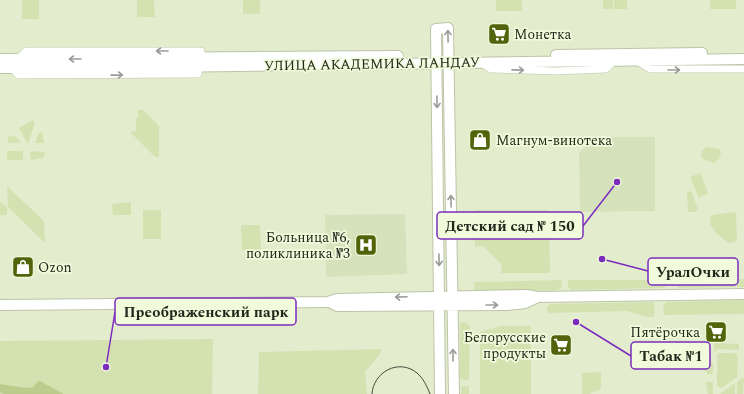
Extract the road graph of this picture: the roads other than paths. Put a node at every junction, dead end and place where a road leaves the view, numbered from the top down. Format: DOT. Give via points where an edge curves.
graph roads {
  1 [pos="744,52"];
  2 [pos="448,59"];
  3 [pos="744,59"];
  4 [pos="0,60"];
  5 [pos="436,60"];
  6 [pos="637,60"];
  7 [pos="200,62"];
  8 [pos="15,64"];
  9 [pos="0,68"];
  10 [pos="744,69"];
  11 [pos="744,294"];
  12 [pos="440,301"];
  13 [pos="453,301"];
  14 [pos="0,305"];
  15 [pos="440,394"];
  16 [pos="454,394"];
  1 -- 2 [label="street, УЛИЦА АКАДЕМИКА ЛАНДАУ"];
  2 -- 5 [label="street, УЛИЦА АКАДЕМИКА ЛАНДАУ"];
  2 -- 5 [label="street, one-way" via="448,28 436,29"];
  2 -- 6 [label="street, УЛИЦА АКАДЕМИКА ЛАНДАУ, one-way" via="482,63"];
  13 -- 2 [label="street, one-way"];
  3 -- 6 [label="street, УЛИЦА АКАДЕМИКА ЛАНДАУ"];
  4 -- 8 [label="street, УЛИЦА АКАДЕМИКА ЛАНДАУ"];
  5 -- 7 [label="street, УЛИЦА АКАДЕМИКА ЛАНДАУ"];
  5 -- 12 [label="street, one-way"];
  6 -- 10 [label="street, one-way" via="650,69"];
  7 -- 8 [label="street, УЛИЦА АКАДЕМИКА ЛАНДАУ"];
  8 -- 7 [label="street, one-way" via="18,75"];
  8 -- 9 [label="street, УЛИЦА АКАДЕМИКА ЛАНДАУ"];
  11 -- 13 [label="street" via="538,297 525,303 508,305"];
  12 -- 13 [label="street"];
  12 -- 14 [label="street" via="337,306 330,302"];
  12 -- 15 [label="street"];
  16 -- 13 [label="street, one-way"];
}
